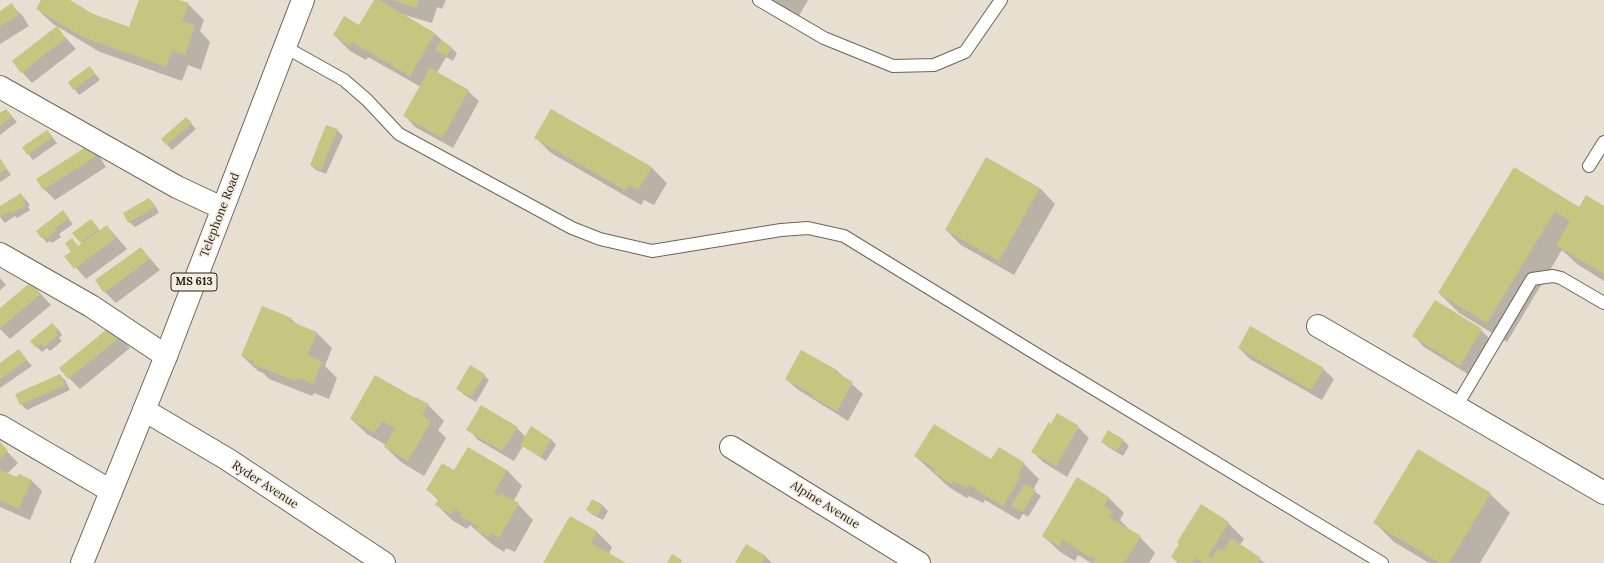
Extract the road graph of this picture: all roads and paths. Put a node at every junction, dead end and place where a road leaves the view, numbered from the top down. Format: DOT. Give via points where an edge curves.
graph roads {
  1 [pos="303,0"];
  2 [pos="759,0"];
  3 [pos="1001,0"];
  4 [pos="285,47"];
  5 [pos="0,87"];
  6 [pos="1604,142"];
  7 [pos="1589,166"];
  8 [pos="222,208"];
  9 [pos="0,254"];
  10 [pos="1604,303"];
  11 [pos="1318,326"];
  12 [pos="166,356"];
  13 [pos="1456,407"];
  14 [pos="144,410"];
  15 [pos="0,426"];
  16 [pos="731,447"];
  17 [pos="111,491"];
  18 [pos="1604,493"];
  19 [pos="380,562"];
  20 [pos="82,563"];
  21 [pos="919,563"];
  22 [pos="1382,563"];
  1 -- 4 [label="street, Telephone Road / MS 613"];
  2 -- 3 [label="lane" via="824,38 893,66 934,65 964,52"];
  4 -- 8 [label="street, Telephone Road / MS 613"];
  4 -- 22 [label="lane" via="344,80 399,134 572,228 600,239 652,250 808,228 844,236"];
  5 -- 8 [label="street" via="176,187"];
  6 -- 7 [label="lane"];
  8 -- 12 [label="street, Telephone Road / MS 613"];
  9 -- 12 [label="street" via="91,306"];
  10 -- 13 [label="lane" via="1561,278 1553,276 1532,279"];
  11 -- 13 [label="street"];
  12 -- 14 [label="street, Telephone Road / MS 613"];
  13 -- 18 [label="street"];
  14 -- 17 [label="street, Telephone Road / MS 613"];
  14 -- 19 [label="street, Ryder Avenue" via="227,459"];
  15 -- 17 [label="street"];
  16 -- 21 [label="street, Alpine Avenue"];
  17 -- 20 [label="street, Telephone Road / MS 613"];
}
